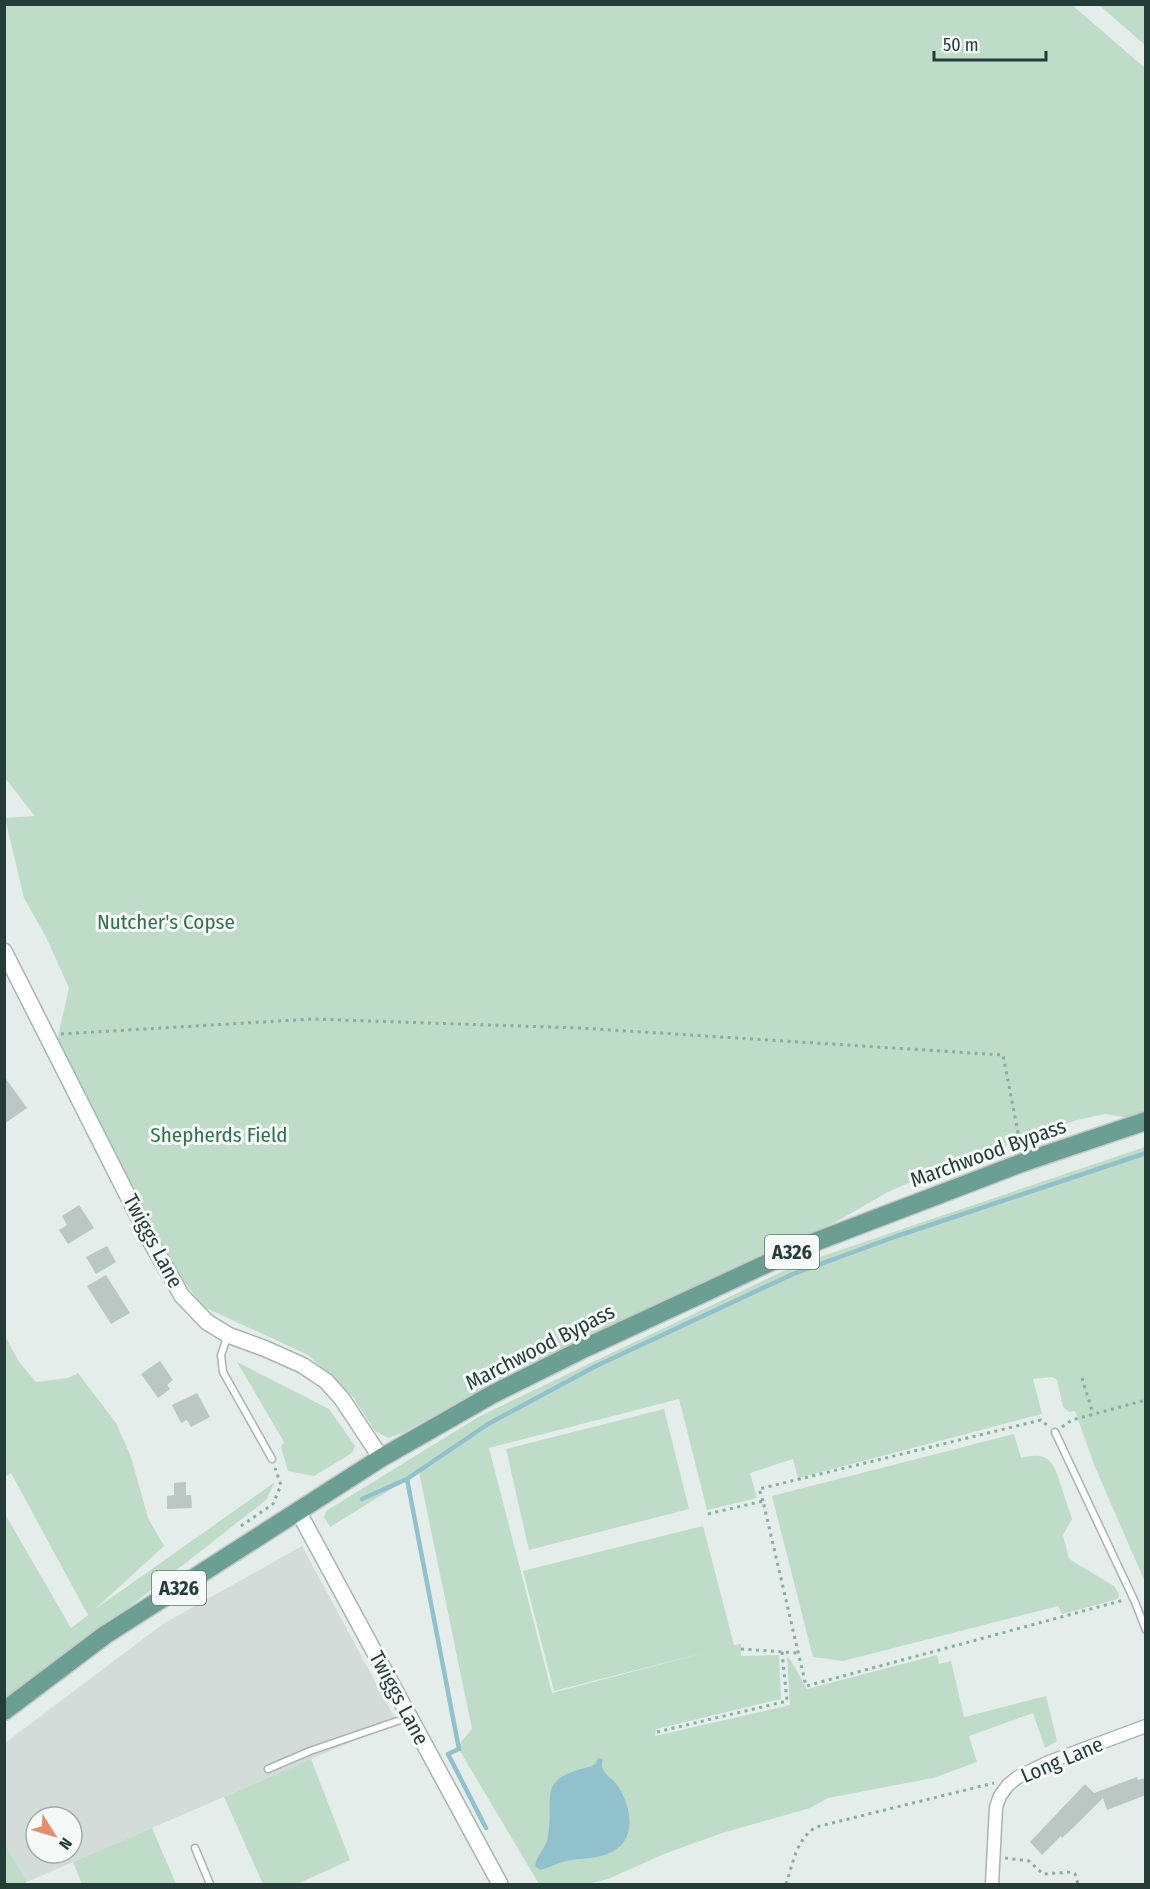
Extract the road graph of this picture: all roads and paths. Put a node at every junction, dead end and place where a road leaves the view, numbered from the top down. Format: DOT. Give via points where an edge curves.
graph roads {
  1 [pos="4,951"];
  2 [pos="48,1039"];
  3 [pos="1146,1121"];
  4 [pos="1024,1162"];
  5 [pos="228,1335"];
  6 [pos="1082,1378"];
  7 [pos="1146,1400"];
  8 [pos="1093,1414"];
  9 [pos="1055,1432"];
  10 [pos="381,1458"];
  11 [pos="272,1460"];
  12 [pos="763,1501"];
  13 [pos="298,1511"];
  14 [pos="708,1514"];
  15 [pos="1133,1598"];
  16 [pos="1146,1630"];
  17 [pos="741,1649"];
  18 [pos="782,1652"];
  19 [pos="798,1653"];
  20 [pos="4,1711"];
  21 [pos="409,1717"];
  22 [pos="1146,1726"];
  23 [pos="657,1732"];
  24 [pos="268,1768"];
  25 [pos="1018,1777"];
  26 [pos="195,1848"];
  27 [pos="994,1857"];
  28 [pos="210,1884"];
  29 [pos="500,1884"];
  30 [pos="786,1884"];
  31 [pos="992,1884"];
  32 [pos="1078,1884"];
  1 -- 2 [label="street, Twiggs Lane"];
  2 -- 4 [label="path" via="55,1035 312,1019 580,1028 1003,1055"];
  2 -- 5 [label="street, Twiggs Lane" via="182,1296 207,1322"];
  3 -- 4 [label="main road, Marchwood Bypass / A326"];
  4 -- 10 [label="main road, Marchwood Bypass / A326" via="807,1245 585,1347"];
  5 -- 10 [label="street, Twiggs Lane" via="302,1365 326,1381"];
  5 -- 11 [label="lane" via="221,1355 223,1372"];
  6 -- 8 [label="path"];
  7 -- 8 [label="path"];
  8 -- 9 [label="path" via="1072,1420"];
  9 -- 12 [label="path" via="1041,1420 759,1489"];
  9 -- 15 [label="lane"];
  10 -- 13 [label="main road, Marchwood Bypass / A326"];
  12 -- 14 [label="path"];
  12 -- 19 [label="path"];
  13 -- 20 [label="main road, Marchwood Bypass / A326" via="105,1635"];
  13 -- 21 [label="street, Twiggs Lane"];
  15 -- 16 [label="lane"];
  15 -- 19 [label="path" via="806,1686"];
  17 -- 18 [label="path"];
  18 -- 19 [label="path"];
  18 -- 23 [label="path" via="787,1701"];
  21 -- 24 [label="lane"];
  21 -- 29 [label="street, Twiggs Lane"];
  22 -- 25 [label="street, Long Lane"];
  25 -- 27 [label="street, Long Lane" via="1008,1785 996,1807"];
  25 -- 30 [label="path" via="816,1827 801,1839"];
  26 -- 28 [label="lane"];
  27 -- 31 [label="street, Long Lane"];
  27 -- 32 [label="path" via="1029,1861 1043,1874 1072,1872"];
}
